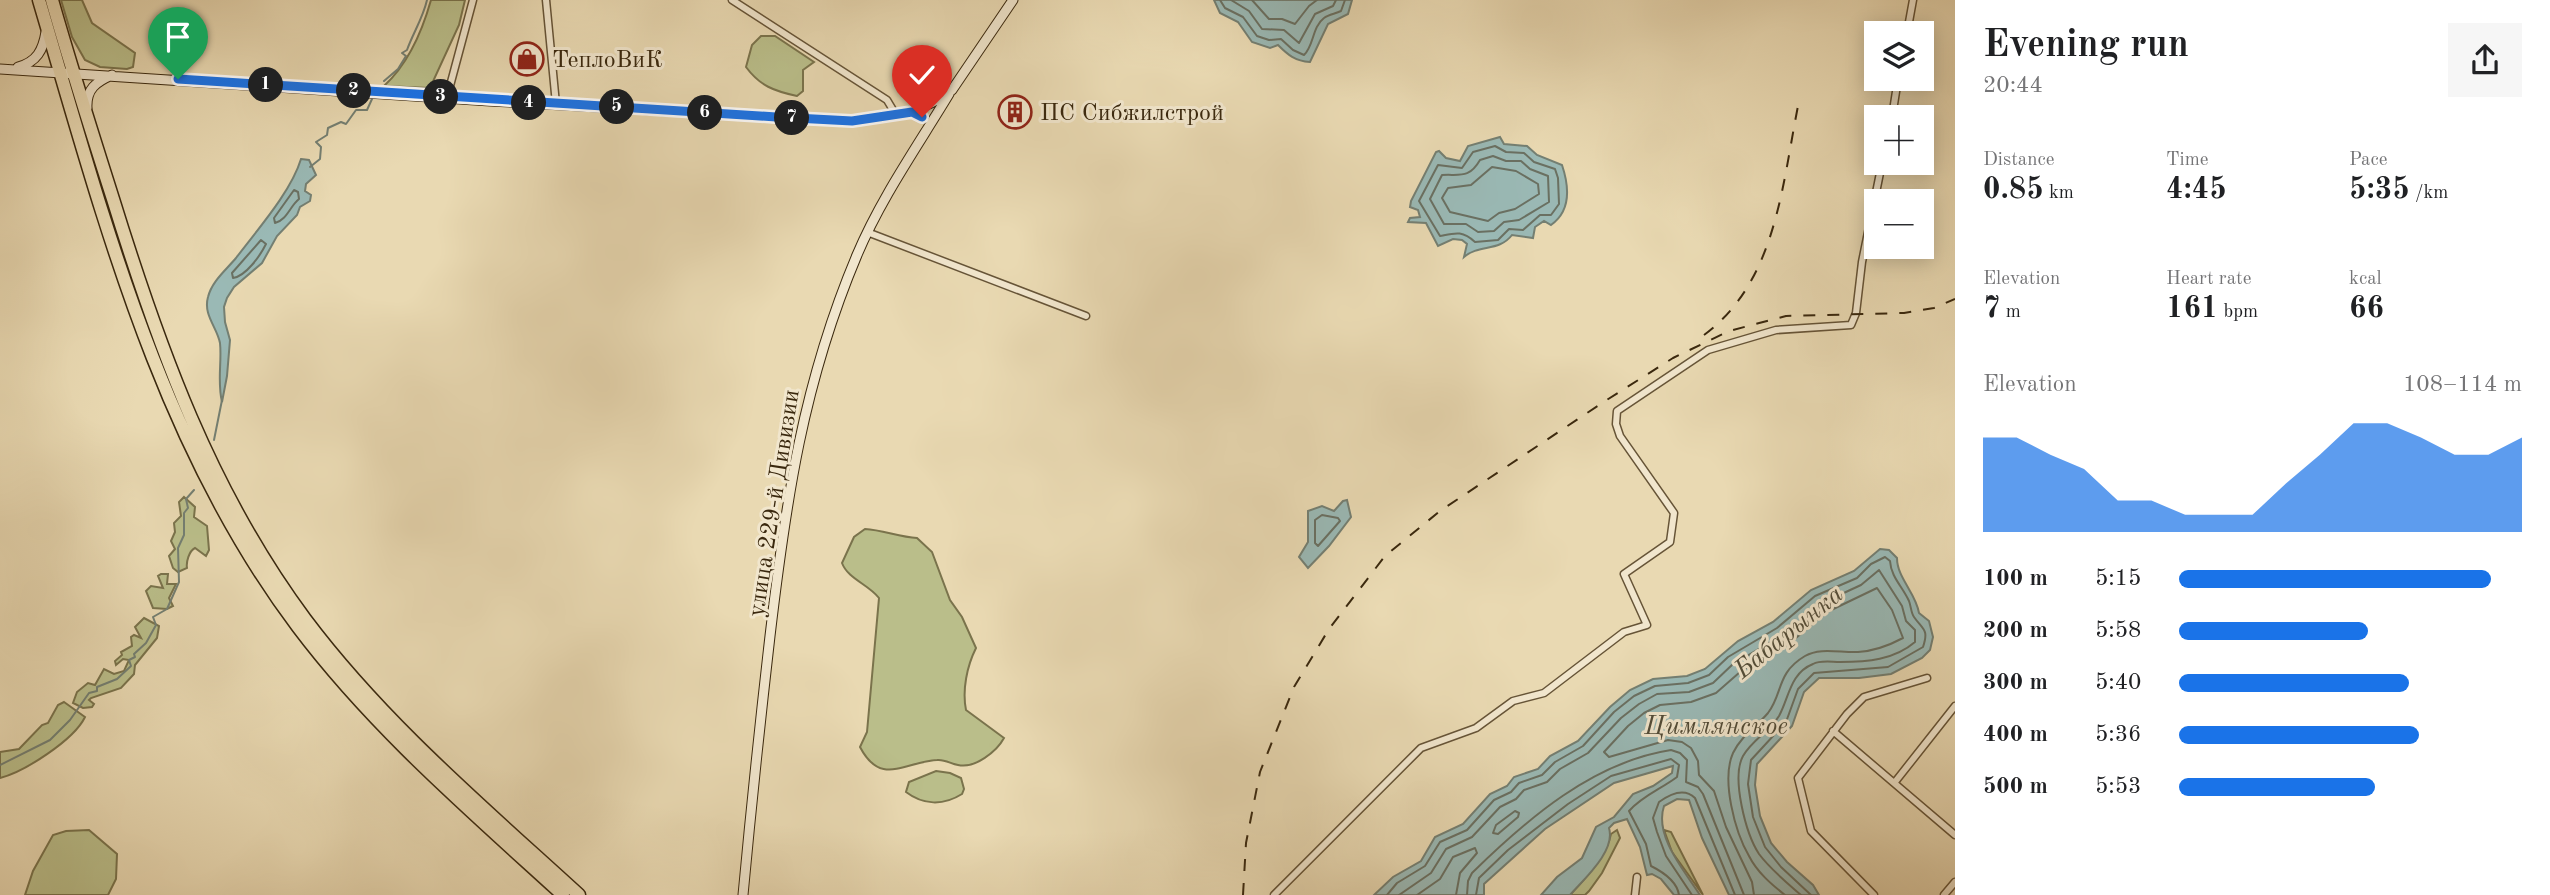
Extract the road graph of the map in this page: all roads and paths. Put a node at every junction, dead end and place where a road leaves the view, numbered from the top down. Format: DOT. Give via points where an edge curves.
graph roads {
  1 [pos="39,0"];
  2 [pos="52,0"];
  3 [pos="472,0"];
  4 [pos="546,0"];
  5 [pos="732,0"];
  6 [pos="750,0"];
  7 [pos="1013,0"];
  8 [pos="1913,0"];
  9 [pos="748,8"];
  10 [pos="1909,21"];
  11 [pos="47,27"];
  12 [pos="5,69"];
  13 [pos="66,71"];
  14 [pos="113,75"];
  15 [pos="952,90"];
  16 [pos="447,97"];
  17 [pos="556,104"];
  18 [pos="928,106"];
  19 [pos="912,112"];
  20 [pos="896,115"];
  21 [pos="87,117"];
  22 [pos="922,140"];
  23 [pos="1880,175"];
  24 [pos="867,232"];
  25 [pos="1086,316"];
  26 [pos="1927,678"];
  27 [pos="1955,706"];
  28 [pos="1833,731"];
  29 [pos="1895,782"];
  30 [pos="1953,831"];
  31 [pos="517,838"];
  32 [pos="1637,877"];
  33 [pos="1955,881"];
  34 [pos="563,895"];
  35 [pos="579,895"];
  36 [pos="587,895"];
  37 [pos="743,895"];
  38 [pos="1274,895"];
  39 [pos="1634,895"];
  40 [pos="1874,895"];
  41 [pos="1944,895"];
  1 -- 11 [label="highway"];
  2 -- 13 [label="highway"];
  3 -- 16 [label="street"];
  4 -- 17 [label="street"];
  5 -- 9 [label="street"];
  6 -- 9 [label="street"];
  7 -- 15 [label="street, улица 229-й Дивизии"];
  8 -- 10 [label="street"];
  9 -- 20 [label="street" via="887,100"];
  11 -- 12 [label="street" via="34,61"];
  11 -- 13 [label="highway"];
  12 -- 13 [label="street"];
  13 -- 14 [label="street"];
  13 -- 21 [label="highway"];
  13 -- 34 [label="highway" via="146,341 197,461 249,555 298,626 360,701"];
  14 -- 16 [label="street"];
  14 -- 21 [label="street" via="90,90"];
  15 -- 18 [label="street"];
  15 -- 22 [label="street, улица 229-й Дивизии"];
  16 -- 17 [label="street"];
  17 -- 20 [label="street" via="852,121"];
  18 -- 19 [label="street"];
  18 -- 22 [label="street" via="929,125"];
  19 -- 20 [label="street"];
  19 -- 22 [label="street" via="926,123"];
  21 -- 31 [label="highway" via="168,367 206,454 246,529 306,620 360,685"];
  22 -- 24 [label="street, улица 229-й Дивизии"];
  23 -- 38 [label="street" via="1851,326 1776,330 1708,350 1617,411 1620,436 1674,513 1670,542 1624,573 1647,625 1624,632 1544,693 1514,701 1476,728 1421,748"];
  24 -- 25 [label="street"];
  24 -- 37 [label="street, улица 229-й Дивизии" via="813,377 796,450 782,535"];
  26 -- 28 [label="street" via="1864,696"];
  27 -- 29 [label="street"];
  28 -- 29 [label="street"];
  28 -- 40 [label="street" via="1798,778 1811,831"];
  29 -- 30 [label="street"];
  31 -- 35 [label="highway"];
  31 -- 36 [label="street"];
  32 -- 39 [label="street"];
  33 -- 41 [label="street"];
}
